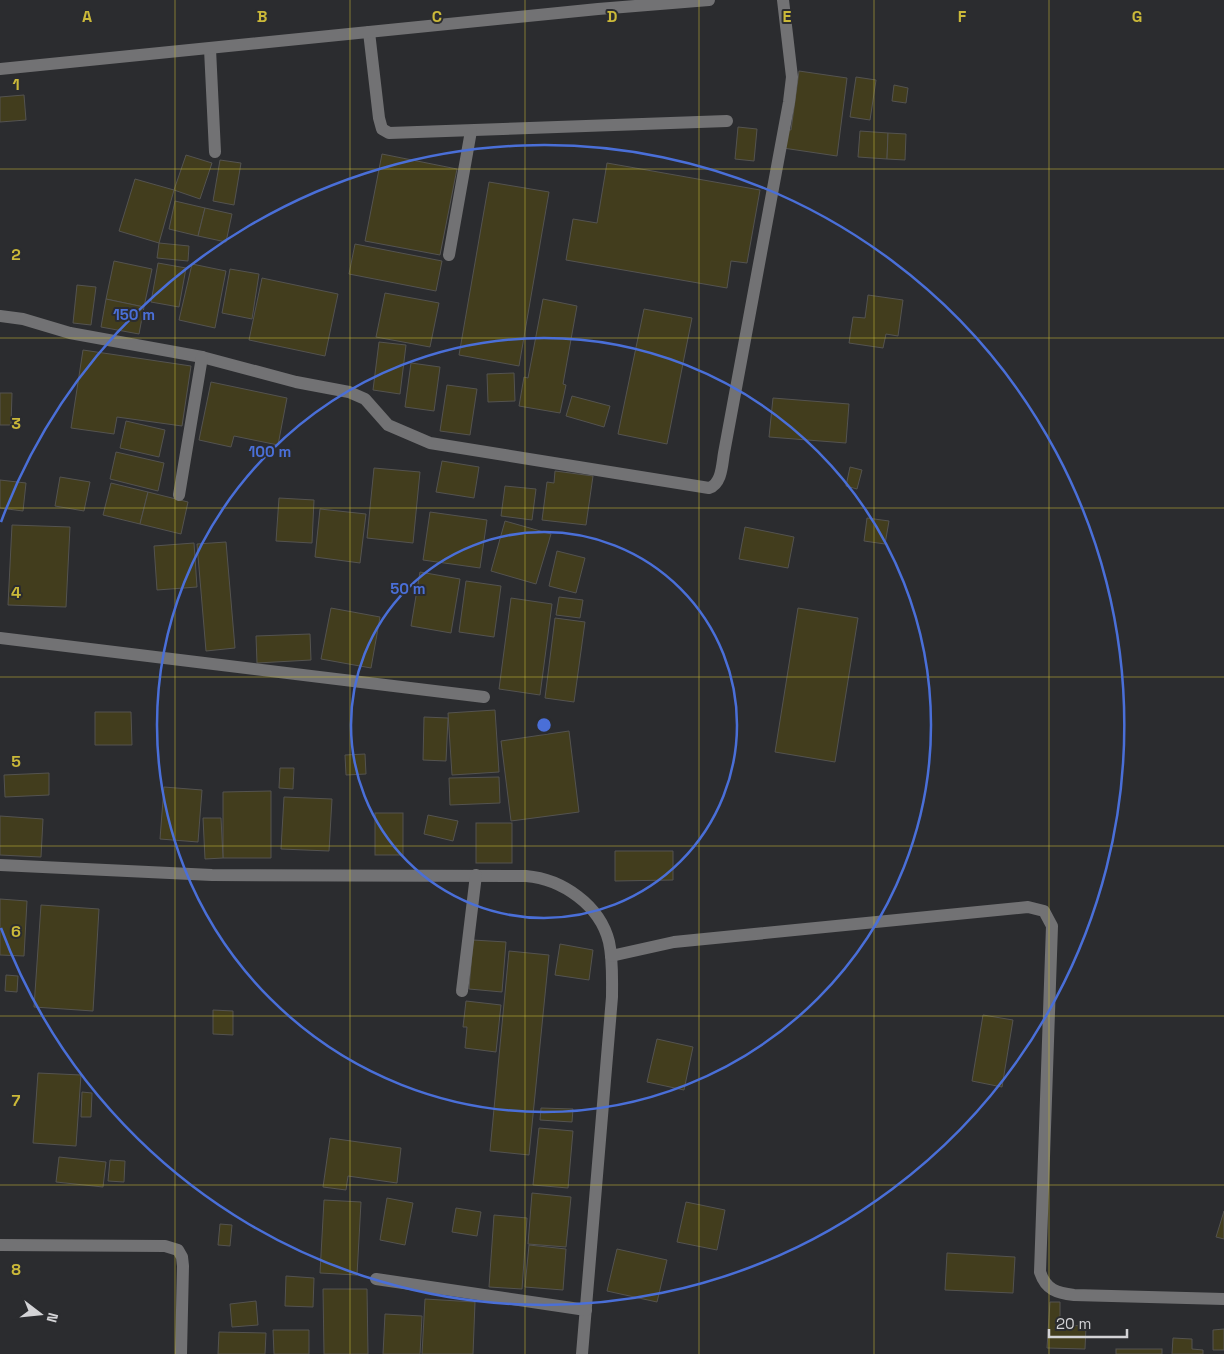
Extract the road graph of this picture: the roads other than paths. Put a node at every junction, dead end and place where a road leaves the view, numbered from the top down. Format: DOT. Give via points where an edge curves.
graph roads {
  1 [pos="710,0"];
  2 [pos="783,0"];
  3 [pos="370,32"];
  4 [pos="210,49"];
  5 [pos="0,69"];
  6 [pos="727,121"];
  7 [pos="471,131"];
  8 [pos="215,146"];
  9 [pos="449,255"];
  10 [pos="0,316"];
  11 [pos="202,357"];
  12 [pos="179,495"];
  13 [pos="0,638"];
  14 [pos="484,697"];
  15 [pos="0,865"];
  16 [pos="476,875"];
  17 [pos="612,956"];
  18 [pos="462,992"];
  19 [pos="0,1245"];
  20 [pos="376,1279"];
  21 [pos="1224,1299"];
  22 [pos="586,1310"];
  23 [pos="182,1354"];
  24 [pos="582,1354"];
  1 -- 3 [label="street"];
  2 -- 11 [label="street" via="792,77 789,102 719,479 714,486 709,488 430,443 388,426 365,399 349,392 296,382"];
  3 -- 4 [label="street"];
  3 -- 7 [label="street" via="382,129 389,132"];
  4 -- 5 [label="street"];
  4 -- 8 [label="street"];
  6 -- 7 [label="street"];
  7 -- 9 [label="street"];
  10 -- 11 [label="street" via="23,319 70,333"];
  11 -- 12 [label="street"];
  13 -- 14 [label="street"];
  15 -- 16 [label="street" via="212,875"];
  16 -- 17 [label="street" via="538,877 575,893 599,921"];
  16 -- 18 [label="street"];
  17 -- 21 [label="street" via="674,942 1028,907 1044,911 1052,926 1040,1272 1044,1282 1058,1294"];
  17 -- 22 [label="street" via="612,997"];
  19 -- 23 [label="street" via="165,1246 178,1250 183,1266"];
  20 -- 22 [label="street"];
  22 -- 24 [label="street"];
}
